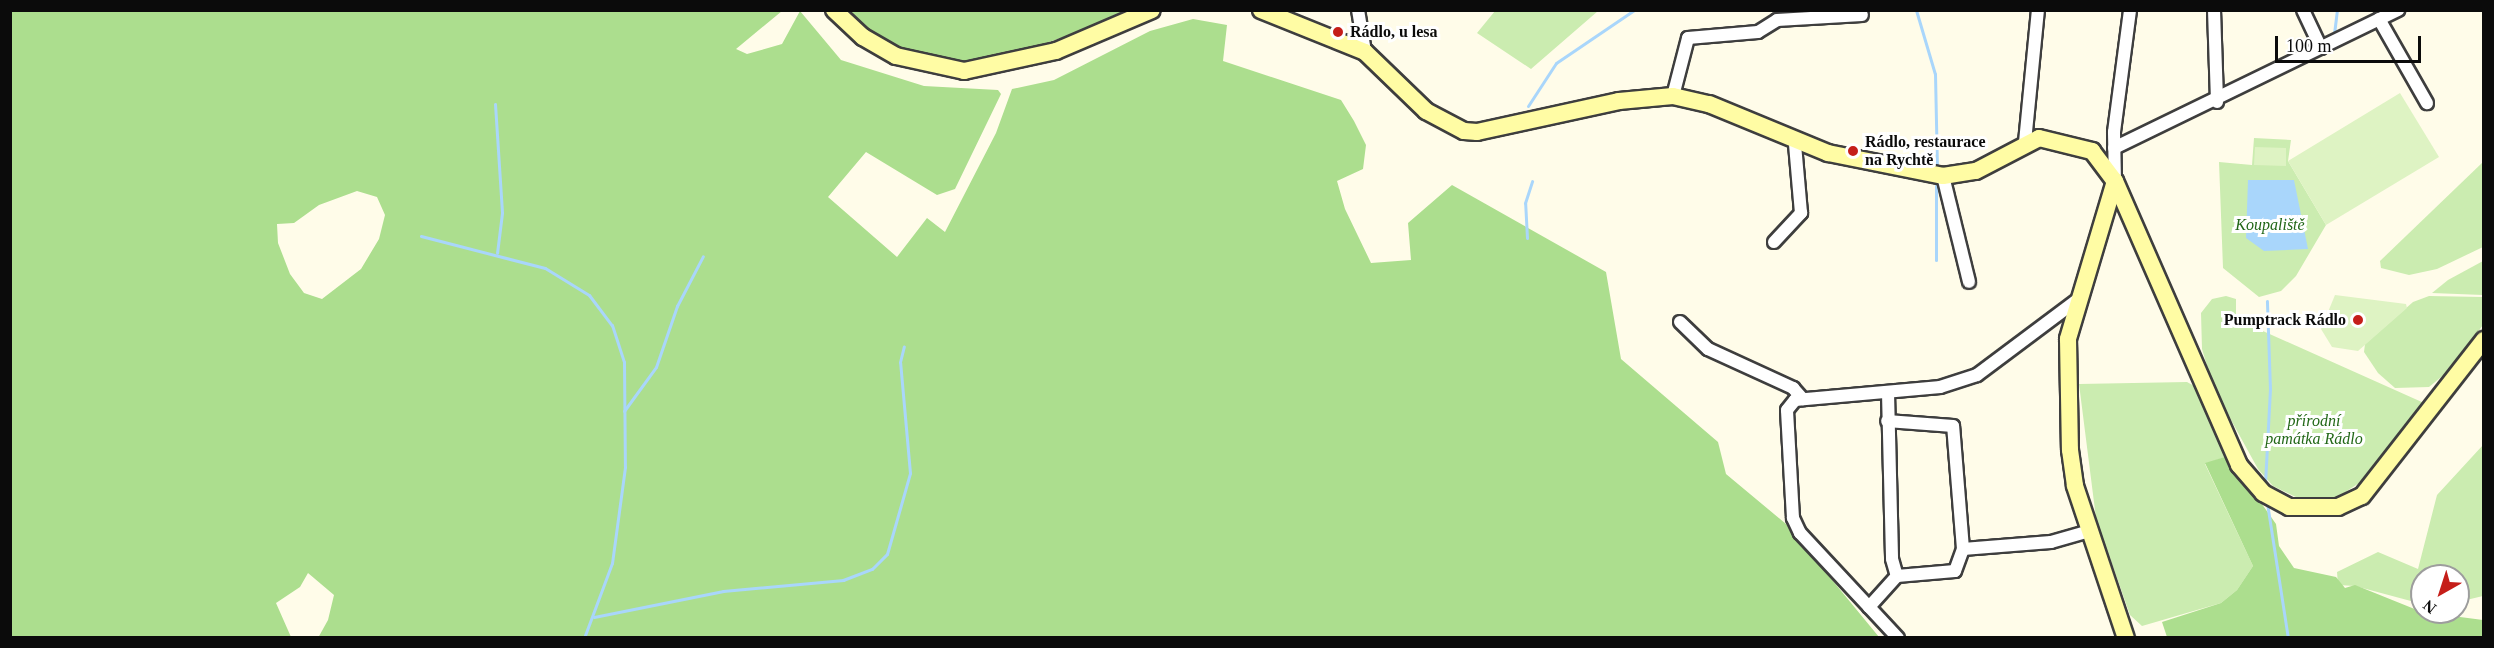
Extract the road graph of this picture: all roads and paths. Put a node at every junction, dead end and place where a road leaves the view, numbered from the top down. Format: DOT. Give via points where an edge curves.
graph roads {
  1 [pos="834,10"];
  2 [pos="1152,10"];
  3 [pos="1262,10"];
  4 [pos="1358,10"];
  5 [pos="2038,10"];
  6 [pos="2130,10"];
  7 [pos="2214,10"];
  8 [pos="2303,10"];
  9 [pos="2393,11"];
  10 [pos="1290,15"];
  11 [pos="1862,15"];
  12 [pos="2379,19"];
  13 [pos="2321,48"];
  14 [pos="1365,52"];
  15 [pos="1673,96"];
  16 [pos="2217,102"];
  17 [pos="2427,103"];
  18 [pos="2025,142"];
  19 [pos="1796,144"];
  20 [pos="2114,148"];
  21 [pos="1943,176"];
  22 [pos="2115,181"];
  23 [pos="1774,242"];
  24 [pos="1969,282"];
  25 [pos="2076,301"];
  26 [pos="1680,322"];
  27 [pos="2484,340"];
  28 [pos="1888,393"];
  29 [pos="1803,399"];
  30 [pos="1887,421"];
  31 [pos="2090,531"];
  32 [pos="1963,549"];
  33 [pos="1897,576"];
  34 [pos="1869,607"];
  35 [pos="1898,638"];
  36 [pos="2126,638"];
  1 -- 2 [label="street" via="862,37 896,56 964,71 1056,51"];
  3 -- 10 [label="street"];
  4 -- 14 [label="street"];
  5 -- 18 [label="street"];
  6 -- 20 [label="street"];
  7 -- 16 [label="street"];
  8 -- 13 [label="street"];
  9 -- 12 [label="street"];
  10 -- 14 [label="street"];
  11 -- 15 [label="street" via="1778,20 1758,32 1688,38"];
  12 -- 13 [label="street"];
  12 -- 17 [label="street"];
  13 -- 16 [label="street"];
  14 -- 15 [label="street" via="1426,111 1464,131 1477,132 1619,101"];
  15 -- 19 [label="street" via="1709,104"];
  16 -- 20 [label="street"];
  18 -- 21 [label="street" via="1976,171"];
  18 -- 22 [label="street" via="2063,141 2091,151"];
  19 -- 21 [label="street"];
  19 -- 23 [label="street" via="1801,213"];
  20 -- 22 [label="street"];
  21 -- 24 [label="street"];
  22 -- 25 [label="street"];
  22 -- 27 [label="street" via="2239,465 2263,493 2289,507 2338,507 2362,496"];
  25 -- 28 [label="street" via="1977,375 1940,387"];
  25 -- 31 [label="street" via="2068,339 2070,450 2075,486"];
  26 -- 29 [label="street" via="1708,349 1793,388"];
  28 -- 29 [label="street"];
  28 -- 30 [label="street"];
  29 -- 34 [label="street" via="1795,400 1787,410 1792,518 1800,532"];
  30 -- 32 [label="street" via="1953,426"];
  30 -- 33 [label="street" via="1892,559"];
  31 -- 32 [label="street" via="2051,542"];
  31 -- 36 [label="street"];
  32 -- 33 [label="street" via="1955,571"];
  33 -- 34 [label="street"];
  34 -- 35 [label="street"];
}
